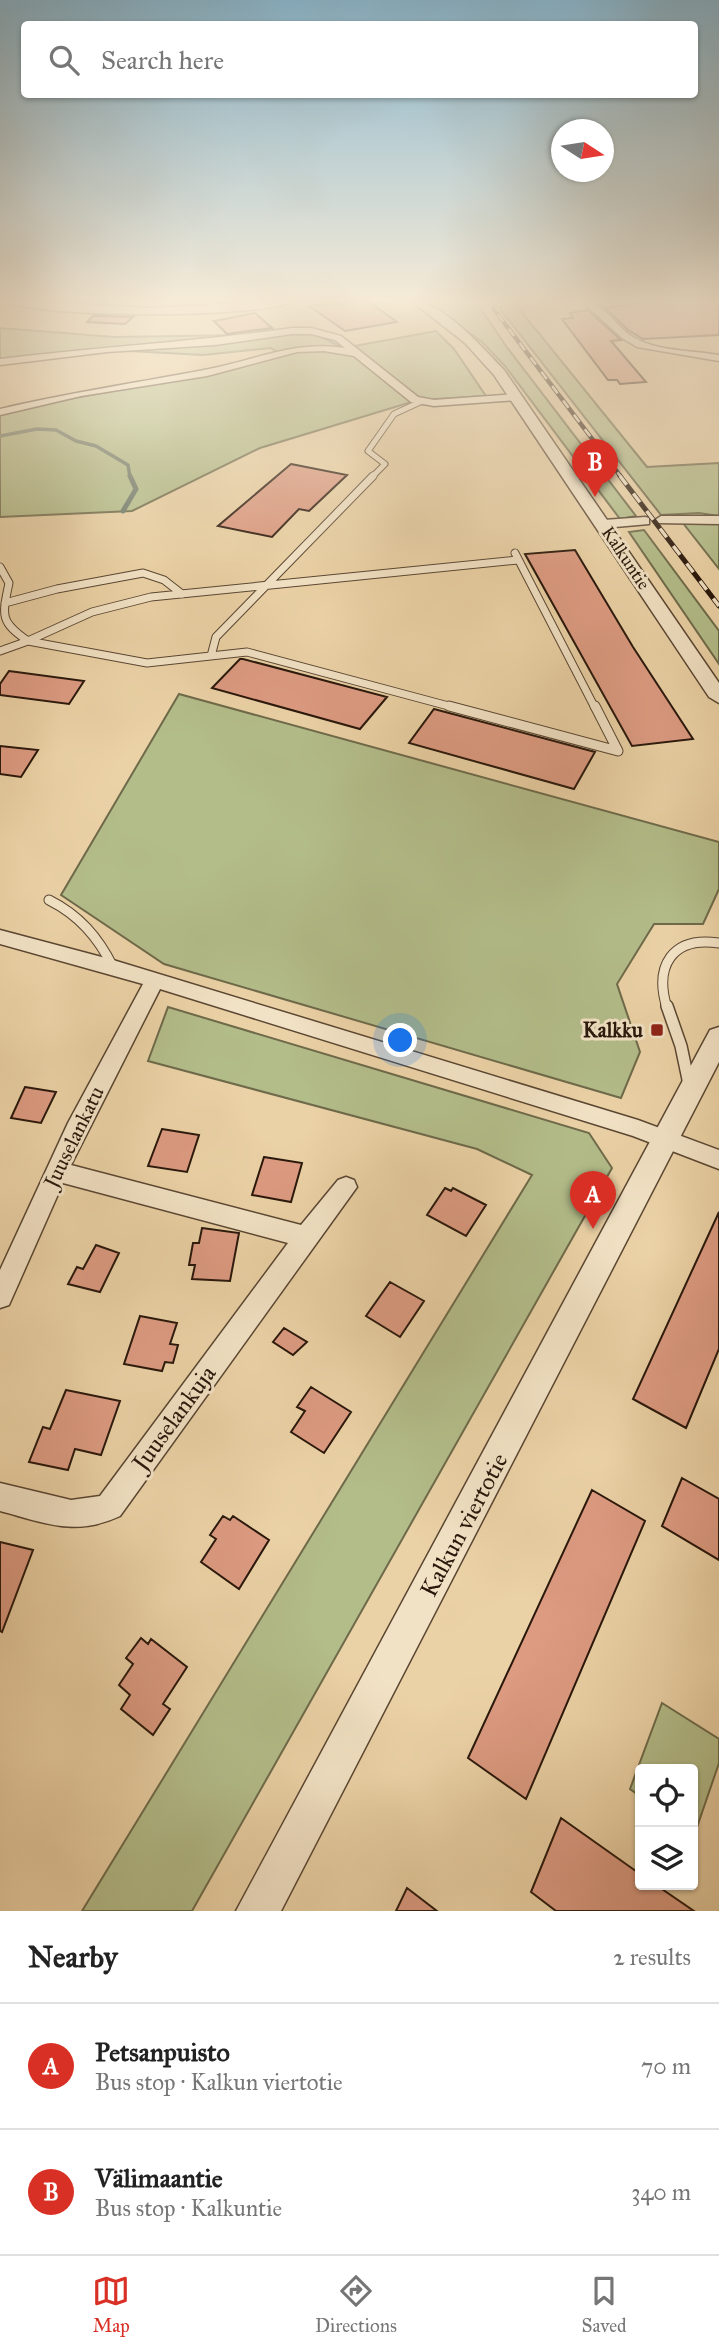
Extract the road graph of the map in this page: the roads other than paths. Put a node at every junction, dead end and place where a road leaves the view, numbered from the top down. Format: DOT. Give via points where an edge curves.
graph roads {
  1 [pos="105,389"];
  2 [pos="399,389"];
  3 [pos="511,389"];
  4 [pos="517,397"];
  5 [pos="420,402"];
  6 [pos="0,412"];
  7 [pos="661,520"];
  8 [pos="719,520"];
  9 [pos="645,521"];
  10 [pos="604,524"];
  11 [pos="0,567"];
  12 [pos="264,584"];
  13 [pos="182,594"];
  14 [pos="5,603"];
  15 [pos="28,641"];
  16 [pos="0,651"];
  17 [pos="211,656"];
  18 [pos="0,659"];
  19 [pos="719,696"];
  20 [pos="49,900"];
  21 [pos="0,937"];
  22 [pos="719,943"];
  23 [pos="113,967"];
  24 [pos="155,980"];
  25 [pos="719,1037"];
  26 [pos="691,1093"];
  27 [pos="667,1138"];
  28 [pos="719,1160"];
  29 [pos="57,1171"];
  30 [pos="346,1187"];
  31 [pos="306,1237"];
  32 [pos="0,1297"];
  33 [pos="0,1497"];
  34 [pos="258,1911"];
  1 -- 6 [label="street"];
  2 -- 5 [label="street"];
  3 -- 4 [label="street, Kalkuntie"];
  4 -- 5 [label="street"];
  4 -- 10 [label="street, Kalkuntie"];
  5 -- 12 [label="lane" via="394,414 368,451 385,464"];
  7 -- 8 [label="street"];
  9 -- 10 [label="street"];
  10 -- 19 [label="street, Kalkuntie"];
  11 -- 14 [label="lane" via="9,583"];
  12 -- 13 [label="lane"];
  12 -- 17 [label="lane" via="216,637"];
  12 -- 17 [label="lane" via="516,556 618,751 247,652"];
  13 -- 14 [label="lane" via="143,572"];
  13 -- 15 [label="lane" via="102,609"];
  14 -- 15 [label="lane" via="2,615 9,628"];
  15 -- 16 [label="lane"];
  15 -- 17 [label="lane" via="147,663"];
  15 -- 18 [label="lane"];
  20 -- 23 [label="lane" via="81,921 102,945"];
  21 -- 23 [label="street"];
  22 -- 26 [label="lane" via="679,946 662,972 665,1004"];
  23 -- 24 [label="street"];
  24 -- 27 [label="street"];
  24 -- 29 [label="street, Juuselankatu"];
  25 -- 26 [label="street"];
  26 -- 27 [label="street"];
  27 -- 28 [label="street"];
  27 -- 34 [label="street, Kalkun viertotie"];
  29 -- 31 [label="street"];
  29 -- 32 [label="street, Juuselankatu"];
  30 -- 31 [label="street, Juuselankuja"];
  31 -- 33 [label="street, Juuselankuja" via="110,1506 82,1516"];
}
